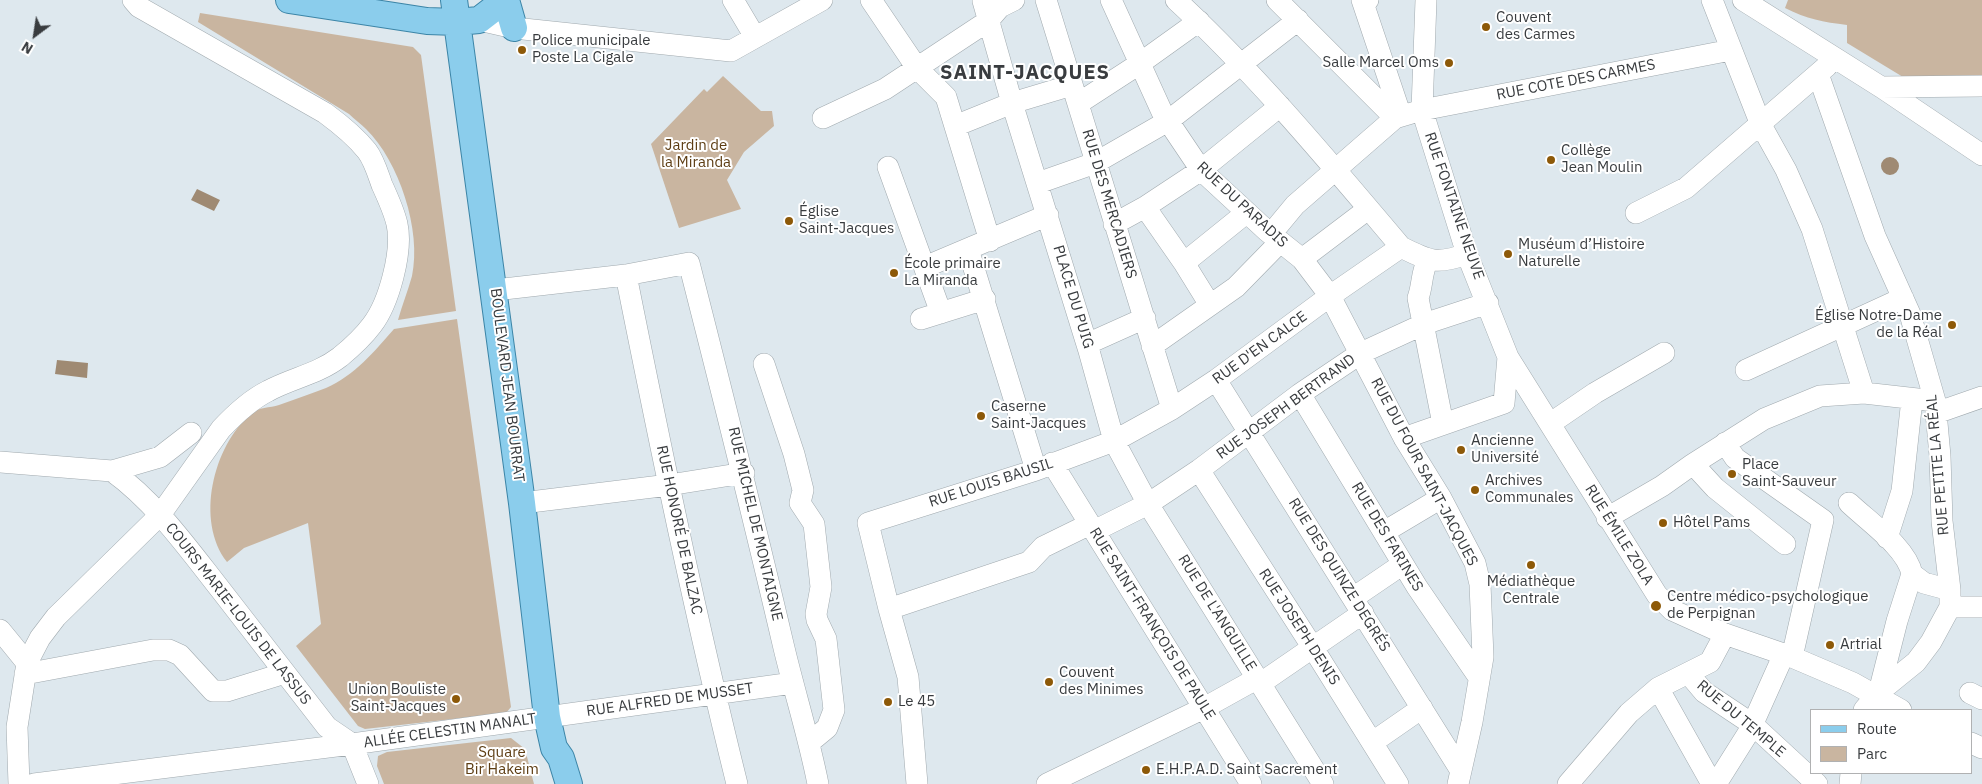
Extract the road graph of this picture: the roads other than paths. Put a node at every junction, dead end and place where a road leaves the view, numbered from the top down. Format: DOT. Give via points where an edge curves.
graph roads {
  1 [pos="133,0"];
  2 [pos="150,0"];
  3 [pos="289,0"];
  4 [pos="506,0"];
  5 [pos="733,0"];
  6 [pos="822,0"];
  7 [pos="872,0"];
  8 [pos="983,0"];
  9 [pos="1014,0"];
  10 [pos="1046,0"];
  11 [pos="1111,0"];
  12 [pos="1176,0"];
  13 [pos="1278,0"];
  14 [pos="1362,0"];
  15 [pos="1368,0"];
  16 [pos="1426,0"];
  17 [pos="1712,0"];
  18 [pos="1742,0"];
  19 [pos="464,14"];
  20 [pos="162,19"];
  21 [pos="1298,20"];
  22 [pos="988,21"];
  23 [pos="1199,21"];
  24 [pos="514,28"];
  25 [pos="755,37"];
  26 [pos="1731,50"];
  27 [pos="1836,59"];
  28 [pos="1139,64"];
  29 [pos="1242,65"];
  30 [pos="917,68"];
  31 [pos="1818,74"];
  32 [pos="1982,86"];
  33 [pos="1880,87"];
  34 [pos="1076,94"];
  35 [pos="1012,102"];
  36 [pos="1280,106"];
  37 [pos="1422,110"];
  38 [pos="1398,117"];
  39 [pos="823,118"];
  40 [pos="1168,121"];
  41 [pos="1761,125"];
  42 [pos="955,126"];
  43 [pos="1982,155"];
  44 [pos="1095,162"];
  45 [pos="888,168"];
  46 [pos="1335,169"];
  47 [pos="1201,170"];
  48 [pos="1038,183"];
  49 [pos="1145,207"];
  50 [pos="1368,209"];
  51 [pos="1246,212"];
  52 [pos="1636,213"];
  53 [pos="1048,215"];
  54 [pos="1114,224"];
  55 [pos="1275,238"];
  56 [pos="990,241"];
  57 [pos="1401,247"];
  58 [pos="968,249"];
  59 [pos="1467,254"];
  60 [pos="1302,259"];
  61 [pos="1428,260"];
  62 [pos="1184,263"];
  63 [pos="924,267"];
  64 [pos="626,275"];
  65 [pos="495,290"];
  66 [pos="1330,296"];
  67 [pos="1903,298"];
  68 [pos="985,299"];
  69 [pos="1488,303"];
  70 [pos="1210,306"];
  71 [pos="1145,318"];
  72 [pos="1424,324"];
  73 [pos="1842,325"];
  74 [pos="1087,344"];
  75 [pos="1152,346"];
  76 [pos="1664,353"];
  77 [pos="1360,354"];
  78 [pos="1508,357"];
  79 [pos="764,364"];
  80 [pos="1746,370"];
  81 [pos="1216,380"];
  82 [pos="1864,393"];
  83 [pos="1300,394"];
  84 [pos="1982,396"];
  85 [pos="1912,399"];
  86 [pos="1935,407"];
  87 [pos="1172,409"];
  88 [pos="1551,423"];
  89 [pos="1443,424"];
  90 [pos="1251,432"];
  91 [pos="191,433"];
  92 [pos="1404,438"];
  93 [pos="1114,440"];
  94 [pos="1725,444"];
  95 [pos="0,462"];
  96 [pos="1693,464"];
  97 [pos="1044,467"];
  98 [pos="1198,470"];
  99 [pos="112,471"];
  100 [pos="744,473"];
  101 [pos="669,485"];
  102 [pos="1441,498"];
  103 [pos="522,503"];
  104 [pos="1148,504"];
  105 [pos="1850,504"];
  106 [pos="160,515"];
  107 [pos="1607,518"];
  108 [pos="1092,528"];
  109 [pos="1384,532"];
  110 [pos="1887,538"];
  111 [pos="1785,544"];
  112 [pos="1403,564"];
  113 [pos="1912,574"];
  114 [pos="1950,598"];
  115 [pos="1358,606"];
  116 [pos="1982,607"];
  117 [pos="889,609"];
  118 [pos="0,630"];
  119 [pos="1725,634"];
  120 [pos="1313,648"];
  121 [pos="1788,655"];
  122 [pos="1481,667"];
  123 [pos="26,669"];
  124 [pos="285,673"];
  125 [pos="1688,673"];
  126 [pos="1260,680"];
  127 [pos="792,683"];
  128 [pos="1658,688"];
  129 [pos="715,694"];
  130 [pos="1873,699"];
  131 [pos="1204,708"];
  132 [pos="1422,708"];
  133 [pos="1898,709"];
  134 [pos="547,717"];
  135 [pos="1752,724"];
  136 [pos="810,742"];
  137 [pos="1373,742"];
  138 [pos="352,744"];
  139 [pos="554,748"];
  140 [pos="1460,778"];
  141 [pos="1578,781"];
  142 [pos="19,784"];
  143 [pos="34,784"];
  144 [pos="368,784"];
  145 [pos="552,784"];
  146 [pos="569,784"];
  147 [pos="737,784"];
  148 [pos="818,784"];
  149 [pos="916,784"];
  150 [pos="1047,784"];
  151 [pos="1251,784"];
  152 [pos="1323,784"];
  153 [pos="1398,784"];
  154 [pos="1714,784"];
  155 [pos="1817,784"];
  1 -- 20 [label="street, COURS MARIE-LOUIS DE LASSUS" via="139,7"];
  2 -- 20 [label="street, COURS MARIE-LOUIS DE LASSUS"];
  3 -- 19 [label="main road" via="427,21"];
  4 -- 19 [label="main road"];
  4 -- 24 [label="main road"];
  5 -- 25 [label="street"];
  6 -- 25 [label="street"];
  7 -- 30 [label="street"];
  8 -- 22 [label="street, PLACE DU PUIG"];
  9 -- 22 [label="street" via="1000,7"];
  10 -- 34 [label="street, RUE DES MERCADIERS"];
  11 -- 28 [label="street, RUE DU PARADIS"];
  12 -- 23 [label="street"];
  13 -- 21 [label="street"];
  14 -- 15 [label="street"];
  14 -- 38 [label="street"];
  16 -- 37 [label="street, RUE FONTAINE NEUVE"];
  17 -- 26 [label="street"];
  18 -- 27 [label="street"];
  19 -- 24 [label="street"];
  19 -- 65 [label="main road, BOULEVARD JEAN BOURRAT"];
  20 -- 106 [label="street, COURS MARIE-LOUIS DE LASSUS" via="325,113 348,130 369,152 397,225 398,254 392,284 371,327 338,358 269,390 233,417"];
  21 -- 29 [label="street"];
  21 -- 38 [label="street"];
  22 -- 30 [label="street"];
  22 -- 35 [label="street, PLACE DU PUIG"];
  23 -- 28 [label="street"];
  23 -- 29 [label="street"];
  24 -- 25 [label="street" via="731,51"];
  26 -- 37 [label="street, RUE COTE DES CARMES"];
  26 -- 41 [label="street"];
  27 -- 31 [label="street"];
  27 -- 33 [label="street"];
  28 -- 34 [label="street"];
  28 -- 40 [label="street, RUE DU PARADIS"];
  29 -- 36 [label="street"];
  29 -- 40 [label="street"];
  30 -- 39 [label="street" via="884,89"];
  30 -- 42 [label="street" via="946,97"];
  31 -- 41 [label="street"];
  31 -- 67 [label="street, RUE PETITE LA RÉAL" via="1863,205"];
  32 -- 33 [label="street"];
  33 -- 43 [label="street"];
  34 -- 35 [label="street"];
  34 -- 44 [label="street, RUE DES MERCADIERS"];
  35 -- 42 [label="street"];
  35 -- 48 [label="street, PLACE DU PUIG"];
  36 -- 46 [label="street"];
  36 -- 47 [label="street"];
  37 -- 38 [label="street, RUE COTE DES CARMES"];
  37 -- 59 [label="street, RUE FONTAINE NEUVE"];
  38 -- 46 [label="street"];
  40 -- 44 [label="street"];
  40 -- 47 [label="street, RUE DU PARADIS"];
  41 -- 52 [label="street" via="1686,188"];
  41 -- 73 [label="street" via="1786,170 1812,229"];
  42 -- 56 [label="street"];
  44 -- 48 [label="street"];
  44 -- 54 [label="street, RUE DES MERCADIERS"];
  45 -- 63 [label="street"];
  46 -- 50 [label="street"];
  46 -- 55 [label="street" via="1295,205"];
  47 -- 49 [label="street"];
  47 -- 51 [label="street, RUE DU PARADIS"];
  48 -- 53 [label="street, PLACE DU PUIG"];
  49 -- 54 [label="street"];
  49 -- 62 [label="street"];
  50 -- 57 [label="street"];
  50 -- 60 [label="street"];
  51 -- 55 [label="street, RUE DU PARADIS"];
  51 -- 62 [label="street"];
  53 -- 56 [label="street"];
  53 -- 74 [label="street, PLACE DU PUIG"];
  54 -- 71 [label="street, RUE DES MERCADIERS"];
  55 -- 60 [label="street, RUE DU PARADIS"];
  55 -- 70 [label="street" via="1236,287"];
  56 -- 58 [label="street"];
  57 -- 61 [label="street"];
  57 -- 66 [label="street, RUE D'EN CALCE"];
  58 -- 63 [label="street"];
  58 -- 68 [label="street"];
  59 -- 61 [label="street" via="1448,261"];
  59 -- 69 [label="street, RUE FONTAINE NEUVE"];
  60 -- 66 [label="street, RUE DU PARADIS"];
  61 -- 72 [label="street" via="1423,269 1418,298"];
  62 -- 70 [label="street"];
  63 -- 68 [label="street" via="931,316"];
  64 -- 65 [label="street"];
  64 -- 100 [label="street, RUE MICHEL DE MONTAIGNE" via="689,264"];
  64 -- 101 [label="street, RUE HONORÉ DE BALZAC"];
  65 -- 103 [label="main road, BOULEVARD JEAN BOURRAT"];
  66 -- 77 [label="street, RUE DU FOUR SAINT-JACQUES"];
  66 -- 81 [label="street, RUE D'EN CALCE"];
  67 -- 73 [label="street"];
  67 -- 86 [label="street, RUE PETITE LA RÉAL" via="1913,323"];
  68 -- 97 [label="street"];
  69 -- 72 [label="street, RUE JOSEPH BERTRAND"];
  69 -- 78 [label="street, RUE FONTAINE NEUVE"];
  70 -- 75 [label="street"];
  71 -- 74 [label="street"];
  71 -- 75 [label="street, RUE DES MERCADIERS"];
  72 -- 77 [label="street, RUE JOSEPH BERTRAND"];
  72 -- 89 [label="street"];
  73 -- 80 [label="street"];
  73 -- 82 [label="street"];
  74 -- 93 [label="street, PLACE DU PUIG"];
  75 -- 87 [label="street, RUE DES MERCADIERS"];
  76 -- 88 [label="street"];
  77 -- 83 [label="street, RUE JOSEPH BERTRAND"];
  77 -- 92 [label="street, RUE DU FOUR SAINT-JACQUES"];
  78 -- 88 [label="street, RUE ÉMILE ZOLA"];
  78 -- 89 [label="street" via="1504,403"];
  79 -- 136 [label="street" via="794,454 803,490 800,503 814,524 821,587 816,614 826,639 834,710 827,728"];
  81 -- 87 [label="street, RUE D'EN CALCE"];
  81 -- 90 [label="street, RUE DES QUINZE DEGRÉS"];
  82 -- 85 [label="street"];
  82 -- 94 [label="street" via="1820,396 1764,419"];
  83 -- 90 [label="street, RUE JOSEPH BERTRAND"];
  83 -- 109 [label="street, RUE DES FARINES"];
  84 -- 86 [label="street"];
  85 -- 86 [label="street"];
  85 -- 110 [label="street" via="1902,491"];
  86 -- 114 [label="street, RUE PETITE LA RÉAL"];
  87 -- 93 [label="street, RUE D'EN CALCE"];
  88 -- 107 [label="street, RUE ÉMILE ZOLA"];
  89 -- 92 [label="street"];
  90 -- 98 [label="street, RUE JOSEPH BERTRAND"];
  90 -- 115 [label="street, RUE DES QUINZE DEGRÉS"];
  91 -- 99 [label="street" via="160,457"];
  92 -- 102 [label="street, RUE DU FOUR SAINT-JACQUES"];
  93 -- 97 [label="street, RUE LOUIS BAUSIL"];
  93 -- 104 [label="street, RUE DE L'ANGUILLE"];
  94 -- 96 [label="street"];
  94 -- 121 [label="street" via="1735,458 1823,520"];
  95 -- 99 [label="street"];
  96 -- 107 [label="street"];
  96 -- 111 [label="street" via="1715,488"];
  97 -- 108 [label="street, RUE SAINT-FRANÇOIS DE PAULE"];
  97 -- 117 [label="street, RUE LOUIS BAUSIL" via="868,523"];
  98 -- 104 [label="street, RUE JOSEPH BERTRAND"];
  98 -- 120 [label="street, RUE JOSEPH DENIS"];
  99 -- 106 [label="street"];
  100 -- 101 [label="street"];
  100 -- 127 [label="street, RUE MICHEL DE MONTAIGNE"];
  101 -- 103 [label="street"];
  101 -- 129 [label="street, RUE HONORÉ DE BALZAC"];
  102 -- 109 [label="street"];
  102 -- 122 [label="street, RUE DU FOUR SAINT-JACQUES" via="1475,562 1480,584"];
  103 -- 134 [label="main road, BOULEVARD JEAN BOURRAT"];
  104 -- 108 [label="street, RUE JOSEPH BERTRAND"];
  104 -- 126 [label="street, RUE DE L'ANGUILLE"];
  105 -- 110 [label="street"];
  106 -- 123 [label="street" via="56,617 40,638"];
  106 -- 124 [label="street, COURS MARIE-LOUIS DE LASSUS"];
  107 -- 119 [label="street, RUE ÉMILE ZOLA" via="1657,595 1672,610"];
  108 -- 117 [label="street, RUE JOSEPH BERTRAND" via="1043,547 1029,562"];
  108 -- 131 [label="street, RUE SAINT-FRANÇOIS DE PAULE"];
  109 -- 112 [label="street, RUE DES FARINES"];
  110 -- 113 [label="street" via="1906,559"];
  112 -- 115 [label="street"];
  112 -- 122 [label="street, RUE DES FARINES"];
  113 -- 114 [label="street"];
  113 -- 130 [label="street"];
  114 -- 116 [label="street"];
  114 -- 130 [label="street" via="1931,642 1916,662"];
  115 -- 120 [label="street"];
  115 -- 132 [label="street, RUE DES QUINZE DEGRÉS"];
  117 -- 149 [label="street" via="908,677"];
  118 -- 123 [label="street"];
  119 -- 121 [label="street, RUE ÉMILE ZOLA"];
  119 -- 125 [label="street" via="1710,662"];
  120 -- 126 [label="street"];
  120 -- 137 [label="street, RUE JOSEPH DENIS"];
  121 -- 130 [label="street, RUE ÉMILE ZOLA" via="1853,683"];
  121 -- 135 [label="street"];
  122 -- 140 [label="street, RUE DU FOUR SAINT-JACQUES"];
  123 -- 124 [label="street" via="169,650 180,655 213,691 227,691"];
  123 -- 142 [label="street" via="17,727"];
  124 -- 138 [label="street, COURS MARIE-LOUIS DE LASSUS" via="327,727"];
  125 -- 128 [label="street"];
  125 -- 135 [label="street, RUE DU TEMPLE" via="1704,692"];
  126 -- 131 [label="street"];
  126 -- 152 [label="street, RUE DE L'ANGUILLE"];
  127 -- 129 [label="street, RUE ALFRED DE MUSSET"];
  127 -- 136 [label="street, RUE MICHEL DE MONTAIGNE"];
  128 -- 141 [label="street" via="1629,713"];
  128 -- 154 [label="street"];
  129 -- 134 [label="street, RUE ALFRED DE MUSSET"];
  129 -- 147 [label="street, RUE HONORÉ DE BALZAC"];
  130 -- 133 [label="street, RUE ÉMILE ZOLA"];
  131 -- 150 [label="street"];
  131 -- 151 [label="street, RUE SAINT-FRANÇOIS DE PAULE"];
  132 -- 137 [label="street"];
  132 -- 140 [label="street, RUE DES QUINZE DEGRÉS"];
  134 -- 138 [label="street, ALLÉE CELESTIN MANALT"];
  134 -- 139 [label="main road, BOULEVARD JEAN BOURRAT"];
  135 -- 154 [label="street"];
  135 -- 155 [label="street, RUE DU TEMPLE"];
  136 -- 148 [label="street, RUE MICHEL DE MONTAIGNE"];
  137 -- 153 [label="street, RUE JOSEPH DENIS"];
  138 -- 143 [label="street, ALLÉE CELESTIN MANALT"];
  138 -- 144 [label="street"];
  139 -- 145 [label="main road, BOULEVARD JEAN BOURRAT" via="547,760"];
  139 -- 146 [label="main road, BOULEVARD JEAN BOURRAT" via="561,758"];
}
